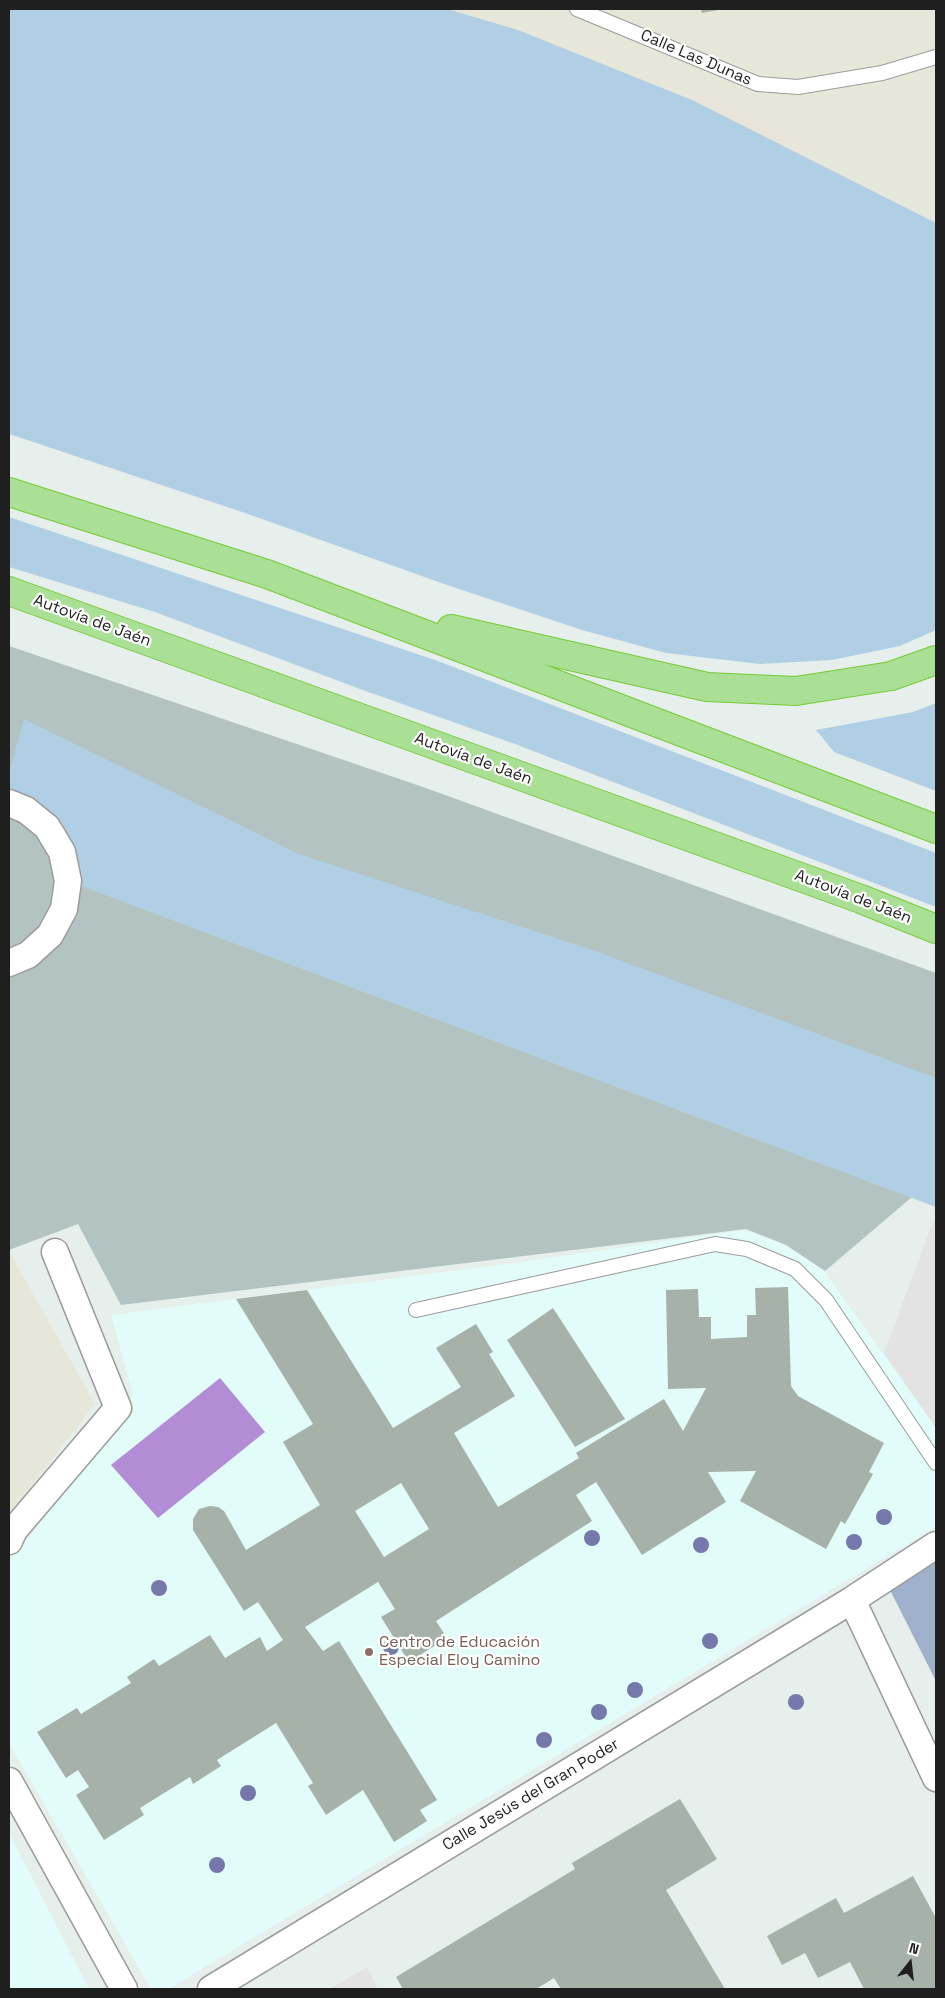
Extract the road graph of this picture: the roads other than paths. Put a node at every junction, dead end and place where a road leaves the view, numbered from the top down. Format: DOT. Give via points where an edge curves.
graph roads {
  1 [pos="577,9"];
  2 [pos="936,57"];
  3 [pos="9,492"];
  4 [pos="9,591"];
  5 [pos="352,606"];
  6 [pos="936,660"];
  7 [pos="9,802"];
  8 [pos="936,829"];
  9 [pos="936,929"];
  10 [pos="9,963"];
  11 [pos="55,1252"];
  12 [pos="416,1310"];
  13 [pos="936,1463"];
  14 [pos="9,1541"];
  15 [pos="936,1545"];
  16 [pos="852,1600"];
  17 [pos="936,1778"];
  18 [pos="9,1782"];
  19 [pos="124,1989"];
  20 [pos="211,1989"];
  1 -- 2 [label="lane, Calle Las Dunas" via="758,84 798,87 882,73"];
  3 -- 5 [label="highway" via="267,574"];
  4 -- 9 [label="highway, Autovía de Jaén"];
  5 -- 6 [label="highway" via="707,687 796,691 891,676"];
  5 -- 8 [label="highway"];
  7 -- 10 [label="street" via="26,810 47,827 62,852 68,880 64,909 50,935 28,955"];
  11 -- 14 [label="street" via="118,1408 14,1530"];
  12 -- 13 [label="lane" via="715,1244 747,1249 795,1269 826,1300"];
  15 -- 16 [label="street, Calle Jesús del Gran Poder"];
  16 -- 17 [label="street"];
  16 -- 20 [label="street, Calle Jesús del Gran Poder"];
  18 -- 19 [label="street"];
}
